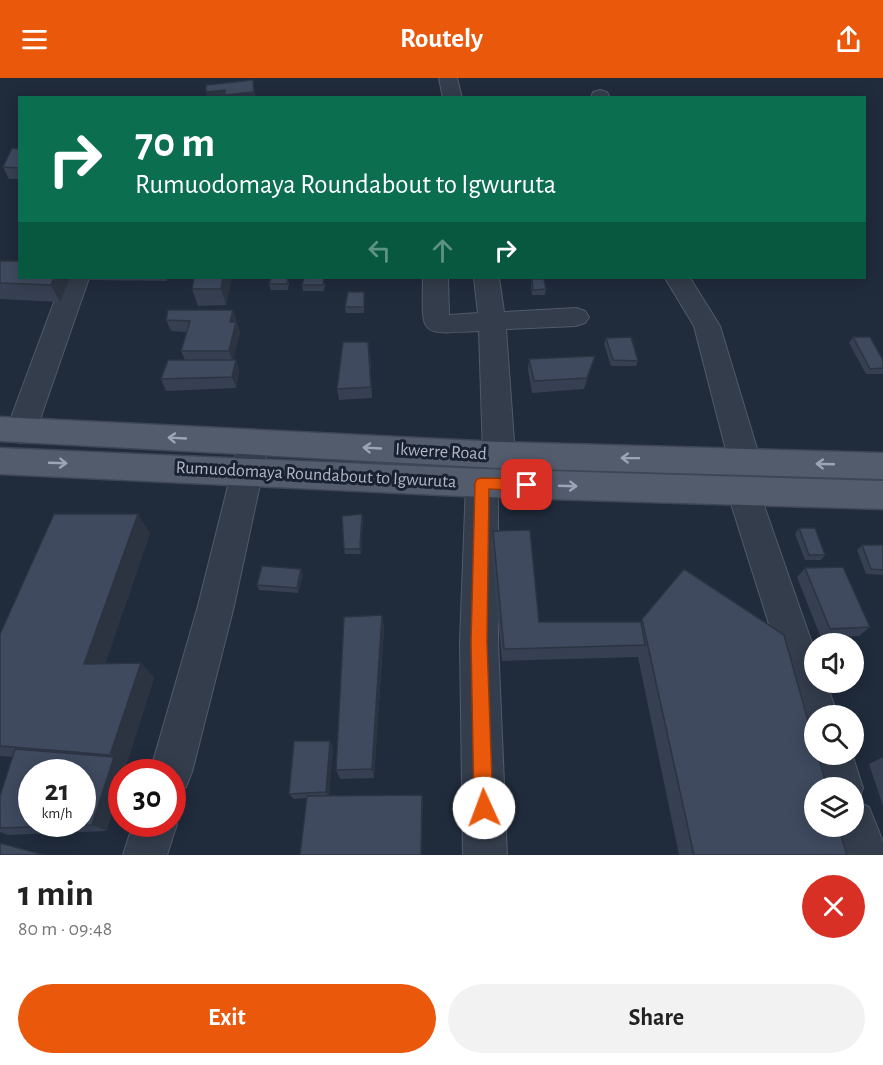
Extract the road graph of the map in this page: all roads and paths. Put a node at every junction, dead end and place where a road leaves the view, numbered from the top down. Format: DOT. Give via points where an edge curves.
graph roads {
  1 [pos="448,78"];
  2 [pos="452,96"];
  3 [pos="76,279"];
  4 [pos="436,279"];
  5 [pos="487,279"];
  6 [pos="679,279"];
  7 [pos="576,317"];
  8 [pos="492,322"];
  9 [pos="10,430"];
  10 [pos="251,457"];
  11 [pos="0,461"];
  12 [pos="883,466"];
  13 [pos="490,469"];
  14 [pos="744,476"];
  15 [pos="883,495"];
  16 [pos="815,705"];
  17 [pos="175,759"];
  18 [pos="151,837"];
  19 [pos="859,837"];
  20 [pos="145,855"];
  21 [pos="485,855"];
  22 [pos="865,855"];
  1 -- 2 [label="street"];
  3 -- 9 [label="street"];
  4 -- 8 [label="street" via="435,322"];
  5 -- 8 [label="street"];
  6 -- 14 [label="street" via="707,326"];
  7 -- 8 [label="street"];
  8 -- 13 [label="street"];
  10 -- 9 [label="main road, one-way"];
  11 -- 10 [label="main road, Rumuodomaya Roundabout to Igwuruta, one-way"];
  10 -- 13 [label="main road, Rumuodomaya Roundabout to Igwuruta"];
  10 -- 17 [label="street"];
  12 -- 14 [label="main road, one-way"];
  13 -- 14 [label="main road, Rumuodomaya Roundabout to Igwuruta"];
  13 -- 21 [label="street" via="479,642"];
  14 -- 15 [label="main road, Rumuodomaya Roundabout to Igwuruta"];
  14 -- 16 [label="street"];
  18 -- 20 [label="street"];
  19 -- 22 [label="street"];
}
